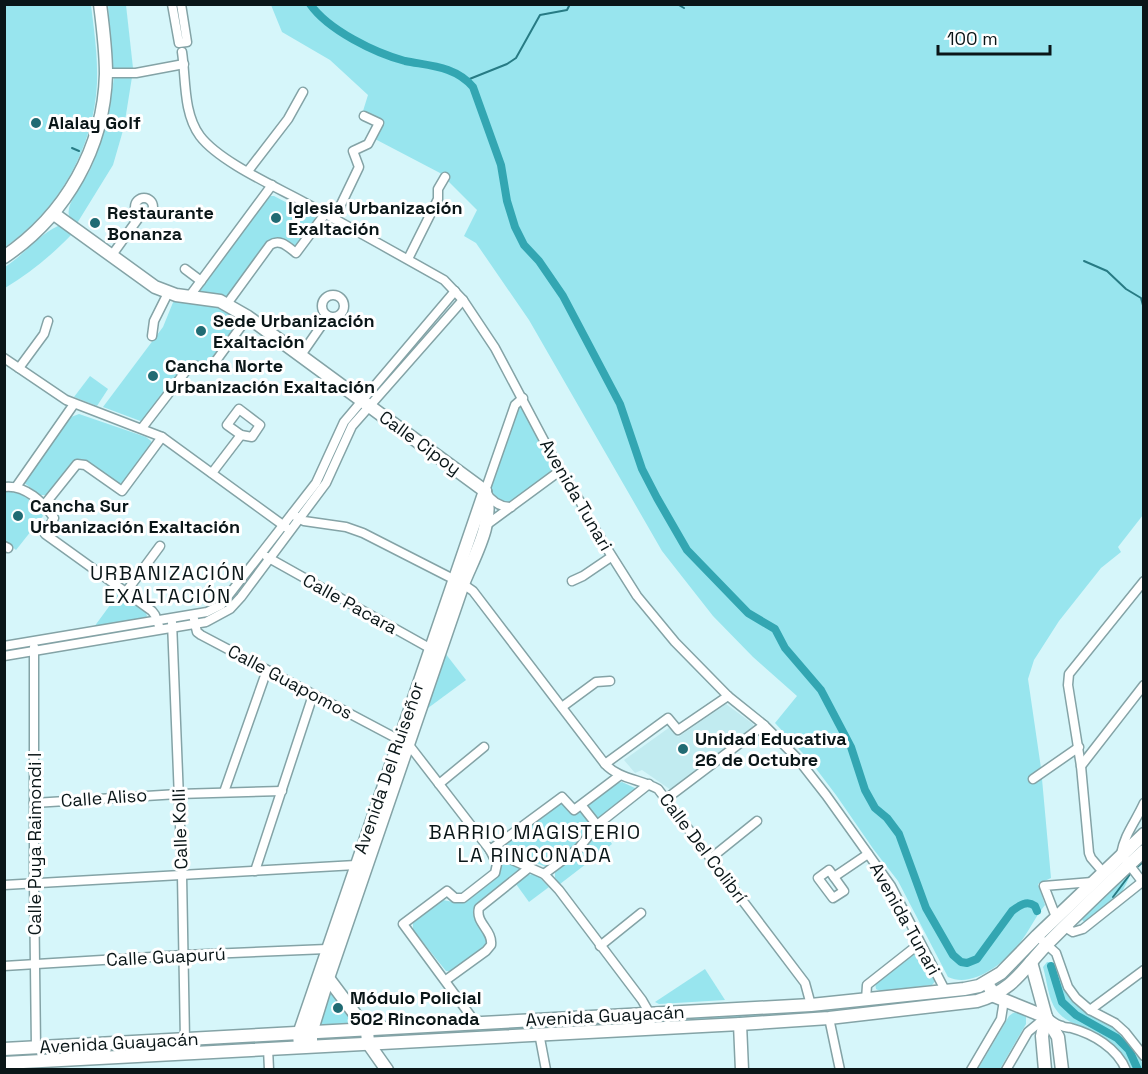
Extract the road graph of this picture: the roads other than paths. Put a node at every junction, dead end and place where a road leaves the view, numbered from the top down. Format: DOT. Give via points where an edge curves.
graph roads {
  1 [pos="100,4"];
  2 [pos="172,4"];
  3 [pos="181,4"];
  4 [pos="182,52"];
  5 [pos="184,64"];
  6 [pos="106,73"];
  7 [pos="303,92"];
  8 [pos="364,116"];
  9 [pos="248,171"];
  10 [pos="445,177"];
  11 [pos="272,185"];
  12 [pos="54,214"];
  13 [pos="140,216"];
  14 [pos="329,216"];
  15 [pos="112,255"];
  16 [pos="4,257"];
  17 [pos="408,260"];
  18 [pos="185,269"];
  19 [pos="201,281"];
  20 [pos="455,291"];
  21 [pos="168,293"];
  22 [pos="189,297"];
  23 [pos="463,300"];
  24 [pos="227,304"];
  25 [pos="328,316"];
  26 [pos="248,317"];
  27 [pos="48,321"];
  28 [pos="152,336"];
  29 [pos="301,355"];
  30 [pos="4,358"];
  31 [pos="19,368"];
  32 [pos="523,399"];
  33 [pos="365,403"];
  34 [pos="74,404"];
  35 [pos="142,428"];
  36 [pos="241,435"];
  37 [pos="162,437"];
  38 [pos="561,470"];
  39 [pos="212,473"];
  40 [pos="4,487"];
  41 [pos="16,487"];
  42 [pos="485,491"];
  43 [pos="45,504"];
  44 [pos="511,507"];
  45 [pos="295,516"];
  46 [pos="486,526"];
  47 [pos="287,527"];
  48 [pos="160,546"];
  49 [pos="261,554"];
  50 [pos="611,556"];
  51 [pos="269,559"];
  52 [pos="572,581"];
  53 [pos="1143,581"];
  54 [pos="459,582"];
  55 [pos="126,592"];
  56 [pos="194,619"];
  57 [pos="172,623"];
  58 [pos="159,625"];
  59 [pos="4,646"];
  60 [pos="34,646"];
  61 [pos="435,651"];
  62 [pos="4,656"];
  63 [pos="267,670"];
  64 [pos="610,681"];
  65 [pos="1143,685"];
  66 [pos="313,695"];
  67 [pos="728,696"];
  68 [pos="562,707"];
  69 [pos="764,725"];
  70 [pos="404,742"];
  71 [pos="484,747"];
  72 [pos="1078,747"];
  73 [pos="604,764"];
  74 [pos="1081,766"];
  75 [pos="619,776"];
  76 [pos="1033,779"];
  77 [pos="439,783"];
  78 [pos="649,784"];
  79 [pos="282,791"];
  80 [pos="224,792"];
  81 [pos="178,794"];
  82 [pos="666,799"];
  83 [pos="34,803"];
  84 [pos="1143,803"];
  85 [pos="582,806"];
  86 [pos="757,821"];
  87 [pos="597,825"];
  88 [pos="1143,834"];
  89 [pos="490,850"];
  90 [pos="1143,851"];
  91 [pos="868,854"];
  92 [pos="1121,854"];
  93 [pos="711,858"];
  94 [pos="1128,865"];
  95 [pos="361,866"];
  96 [pos="530,867"];
  97 [pos="255,871"];
  98 [pos="1102,872"];
  99 [pos="544,874"];
  100 [pos="182,875"];
  101 [pos="834,877"];
  102 [pos="1092,882"];
  103 [pos="34,883"];
  104 [pos="1143,883"];
  105 [pos="4,885"];
  106 [pos="641,913"];
  107 [pos="1060,922"];
  108 [pos="1042,940"];
  109 [pos="919,944"];
  110 [pos="600,946"];
  111 [pos="327,949"];
  112 [pos="184,955"];
  113 [pos="1031,962"];
  114 [pos="35,964"];
  115 [pos="4,966"];
  116 [pos="1143,970"];
  117 [pos="328,978"];
  118 [pos="446,980"];
  119 [pos="986,982"];
  120 [pos="946,992"];
  121 [pos="999,998"];
  122 [pos="866,1000"];
  123 [pos="811,1005"];
  124 [pos="1090,1010"];
  125 [pos="650,1014"];
  126 [pos="829,1017"];
  127 [pos="1046,1017"];
  128 [pos="740,1023"];
  129 [pos="471,1024"];
  130 [pos="651,1027"];
  131 [pos="539,1033"];
  132 [pos="368,1036"];
  133 [pos="185,1040"];
  134 [pos="305,1040"];
  135 [pos="36,1048"];
  136 [pos="268,1048"];
  137 [pos="4,1049"];
  138 [pos="1143,1056"];
  139 [pos="94,1064"];
  140 [pos="10,1065"];
  141 [pos="269,1070"];
  142 [pos="387,1070"];
  143 [pos="546,1070"];
  144 [pos="742,1070"];
  145 [pos="840,1070"];
  146 [pos="971,1070"];
  147 [pos="1006,1070"];
  148 [pos="1045,1070"];
  149 [pos="1062,1070"];
  150 [pos="1126,1070"];
  1 -- 6 [label="main road"];
  2 -- 3 [label="street" via="179,43 188,42"];
  4 -- 5 [label="street, Avenida Tunari"];
  5 -- 6 [label="street" via="136,73"];
  5 -- 9 [label="street, Avenida Tunari" via="189,111 200,136"];
  6 -- 12 [label="main road" via="96,135 77,178"];
  7 -- 9 [label="street" via="288,119"];
  8 -- 14 [label="street" via="379,123 368,144 353,151 359,167"];
  9 -- 11 [label="street, Avenida Tunari"];
  10 -- 17 [label="street"];
  11 -- 14 [label="street, Avenida Tunari"];
  11 -- 19 [label="street"];
  12 -- 15 [label="main road, Calle Cipoy"];
  12 -- 16 [label="main road"];
  13 -- 15 [label="street"];
  14 -- 17 [label="street, Avenida Tunari"];
  14 -- 24 [label="street" via="296,253 281,242 270,244"];
  15 -- 21 [label="main road, Calle Cipoy"];
  17 -- 20 [label="street, Avenida Tunari" via="444,280"];
  18 -- 19 [label="street"];
  19 -- 22 [label="street"];
  20 -- 23 [label="street, Avenida Tunari"];
  20 -- 33 [label="street"];
  21 -- 22 [label="main road, Calle Cipoy"];
  21 -- 28 [label="street" via="154,321"];
  22 -- 24 [label="main road, Calle Cipoy"];
  23 -- 32 [label="street, Avenida Tunari"];
  23 -- 33 [label="street"];
  24 -- 26 [label="main road, Calle Cipoy"];
  25 -- 29 [label="street"];
  26 -- 29 [label="main road, Calle Cipoy"];
  26 -- 35 [label="street" via="210,369 189,367"];
  27 -- 31 [label="street" via="44,334"];
  29 -- 33 [label="main road, Calle Cipoy"];
  30 -- 31 [label="street"];
  31 -- 34 [label="street"];
  32 -- 38 [label="street, Avenida Tunari"];
  32 -- 42 [label="street, Avenida Del Ruiseñor" via="515,405"];
  33 -- 42 [label="main road, Calle Cipoy"];
  33 -- 45 [label="street" via="326,483"];
  34 -- 35 [label="street"];
  34 -- 41 [label="street"];
  35 -- 37 [label="street"];
  36 -- 39 [label="street"];
  37 -- 39 [label="street"];
  37 -- 43 [label="street" via="122,491 85,465 77,464"];
  38 -- 44 [label="street"];
  38 -- 50 [label="street, Avenida Tunari"];
  39 -- 47 [label="street"];
  40 -- 41 [label="street"];
  41 -- 43 [label="street"];
  42 -- 44 [label="street, Calle Cipoy" via="498,504"];
  42 -- 46 [label="main road, Avenida Del Ruiseñor" via="489,503"];
  42 -- 54 [label="main road, Avenida Del Ruiseñor"];
  43 -- 55 [label="street" via="54,518 45,534"];
  44 -- 46 [label="street"];
  45 -- 47 [label="street"];
  45 -- 54 [label="street, Calle Del Colibrí" via="363,533"];
  46 -- 54 [label="main road, Avenida Del Ruiseñor"];
  47 -- 49 [label="street"];
  47 -- 51 [label="street"];
  48 -- 55 [label="street"];
  49 -- 51 [label="street, Calle Pacara"];
  49 -- 56 [label="street" via="227,600"];
  50 -- 52 [label="street"];
  50 -- 67 [label="street, Avenida Tunari" via="637,596 675,642"];
  51 -- 56 [label="street" via="230,609 206,622"];
  51 -- 61 [label="street, Calle Pacara"];
  53 -- 72 [label="street" via="1069,674"];
  54 -- 61 [label="main road, Avenida Del Ruiseñor"];
  54 -- 68 [label="street, Calle Del Colibrí" via="473,591"];
  55 -- 58 [label="street" via="152,611"];
  56 -- 57 [label="street"];
  56 -- 63 [label="street, Calle Guapomos" via="201,635"];
  57 -- 58 [label="street"];
  57 -- 81 [label="street, Calle Kolli"];
  58 -- 60 [label="street"];
  59 -- 60 [label="street"];
  60 -- 62 [label="street"];
  60 -- 83 [label="street, Calle Puya Raimondi I"];
  61 -- 70 [label="main road, Avenida Del Ruiseñor"];
  63 -- 66 [label="street, Calle Guapomos"];
  63 -- 80 [label="street"];
  64 -- 68 [label="street" via="597,682"];
  65 -- 74 [label="street"];
  66 -- 70 [label="street, Calle Guapomos"];
  66 -- 79 [label="street"];
  67 -- 69 [label="street, Avenida Tunari"];
  67 -- 73 [label="street" via="678,730 668,718"];
  68 -- 73 [label="street, Calle Del Colibrí"];
  69 -- 82 [label="street"];
  69 -- 91 [label="street, Avenida Tunari" via="797,759"];
  70 -- 77 [label="street"];
  70 -- 95 [label="main road, Avenida Del Ruiseñor"];
  71 -- 77 [label="street"];
  72 -- 74 [label="street"];
  72 -- 76 [label="street"];
  73 -- 75 [label="street, Calle Del Colibrí"];
  74 -- 98 [label="street" via="1089,854"];
  75 -- 78 [label="street, Calle Del Colibrí"];
  75 -- 85 [label="street"];
  77 -- 89 [label="street"];
  78 -- 82 [label="street, Calle Del Colibrí"];
  78 -- 87 [label="street"];
  79 -- 80 [label="street, Calle Aliso"];
  79 -- 97 [label="street"];
  80 -- 81 [label="street, Calle Aliso"];
  81 -- 83 [label="street, Calle Aliso"];
  81 -- 100 [label="street, Calle Kolli"];
  82 -- 93 [label="street, Calle Del Colibrí"];
  83 -- 103 [label="street, Calle Puya Raimondi I"];
  84 -- 92 [label="street" via="1124,836"];
  85 -- 87 [label="street"];
  85 -- 89 [label="street" via="574,810 562,796"];
  86 -- 93 [label="street"];
  87 -- 99 [label="street" via="579,848"];
  88 -- 92 [label="main road, Avenida Guayacán"];
  89 -- 96 [label="street"];
  89 -- 118 [label="street" via="497,864 495,873 464,897 455,898 447,891 403,924"];
  90 -- 94 [label="main road, Avenida Guayacán"];
  91 -- 101 [label="street"];
  91 -- 109 [label="street, Avenida Tunari" via="891,886"];
  92 -- 94 [label="street"];
  92 -- 98 [label="main road, Avenida Guayacán"];
  93 -- 123 [label="street, Calle Del Colibrí" via="806,983"];
  94 -- 104 [label="street"];
  94 -- 107 [label="main road, Avenida Guayacán"];
  95 -- 97 [label="street"];
  95 -- 111 [label="main road, Avenida Del Ruiseñor"];
  95 -- 117 [label="main road, Avenida Del Ruiseñor"];
  96 -- 99 [label="street"];
  96 -- 118 [label="street" via="479,908 478,916 490,934 491,945"];
  97 -- 100 [label="street"];
  98 -- 102 [label="main road, Avenida Guayacán"];
  99 -- 110 [label="street"];
  100 -- 103 [label="street"];
  100 -- 112 [label="street, Calle Kolli"];
  102 -- 107 [label="main road, Avenida Guayacán"];
  102 -- 107 [label="street" via="1044,886"];
  103 -- 105 [label="street"];
  103 -- 114 [label="street, Calle Puya Raimondi I"];
  104 -- 107 [label="street" via="1083,929 1073,932"];
  106 -- 110 [label="street"];
  107 -- 108 [label="main road, Avenida Guayacán"];
  108 -- 113 [label="main road, Avenida Guayacán"];
  108 -- 119 [label="main road, Avenida Guayacán"];
  108 -- 124 [label="street" via="1056,953 1068,987"];
  109 -- 120 [label="street, Avenida Tunari"];
  109 -- 122 [label="street" via="867,985"];
  110 -- 125 [label="street"];
  111 -- 112 [label="street, Calle Guapurú"];
  111 -- 134 [label="main road, Avenida Del Ruiseñor"];
  112 -- 114 [label="street, Calle Guapurú"];
  112 -- 133 [label="street, Calle Kolli"];
  113 -- 121 [label="main road, Avenida Guayacán"];
  113 -- 127 [label="main road"];
  114 -- 115 [label="street, Calle Guapurú"];
  114 -- 135 [label="street, Calle Puya Raimondi I"];
  116 -- 124 [label="street"];
  117 -- 132 [label="main road"];
  117 -- 134 [label="main road, Avenida Del Ruiseñor"];
  118 -- 129 [label="street" via="470,1015"];
  119 -- 120 [label="main road, Avenida Guayacán"];
  119 -- 121 [label="main road"];
  120 -- 122 [label="main road, Avenida Guayacán"];
  121 -- 126 [label="main road, Avenida Guayacán"];
  121 -- 127 [label="main road"];
  121 -- 146 [label="street" via="1001,1019"];
  122 -- 123 [label="main road, Avenida Guayacán"];
  123 -- 125 [label="main road, Avenida Guayacán"];
  124 -- 138 [label="street" via="1115,1023"];
  125 -- 129 [label="main road, Avenida Guayacán"];
  125 -- 130 [label="street"];
  126 -- 128 [label="main road, Avenida Guayacán"];
  126 -- 145 [label="street"];
  127 -- 147 [label="street" via="1028,1032"];
  127 -- 148 [label="main road" via="1042,1036"];
  127 -- 149 [label="main road" via="1058,1037"];
  127 -- 150 [label="street" via="1097,1039 1112,1049"];
  128 -- 130 [label="main road, Avenida Guayacán"];
  128 -- 144 [label="main road"];
  129 -- 132 [label="main road, Avenida Guayacán"];
  130 -- 131 [label="main road, Avenida Guayacán"];
  131 -- 132 [label="main road, Avenida Guayacán"];
  131 -- 143 [label="street"];
  132 -- 134 [label="main road, Avenida Guayacán"];
  132 -- 142 [label="main road"];
  133 -- 134 [label="main road, Avenida Guayacán"];
  133 -- 135 [label="main road, Avenida Guayacán"];
  134 -- 136 [label="main road, Avenida Guayacán"];
  135 -- 137 [label="main road, Avenida Guayacán"];
  136 -- 139 [label="main road, Avenida Guayacán"];
  136 -- 141 [label="street"];
  139 -- 140 [label="main road, Avenida Guayacán"];
}
